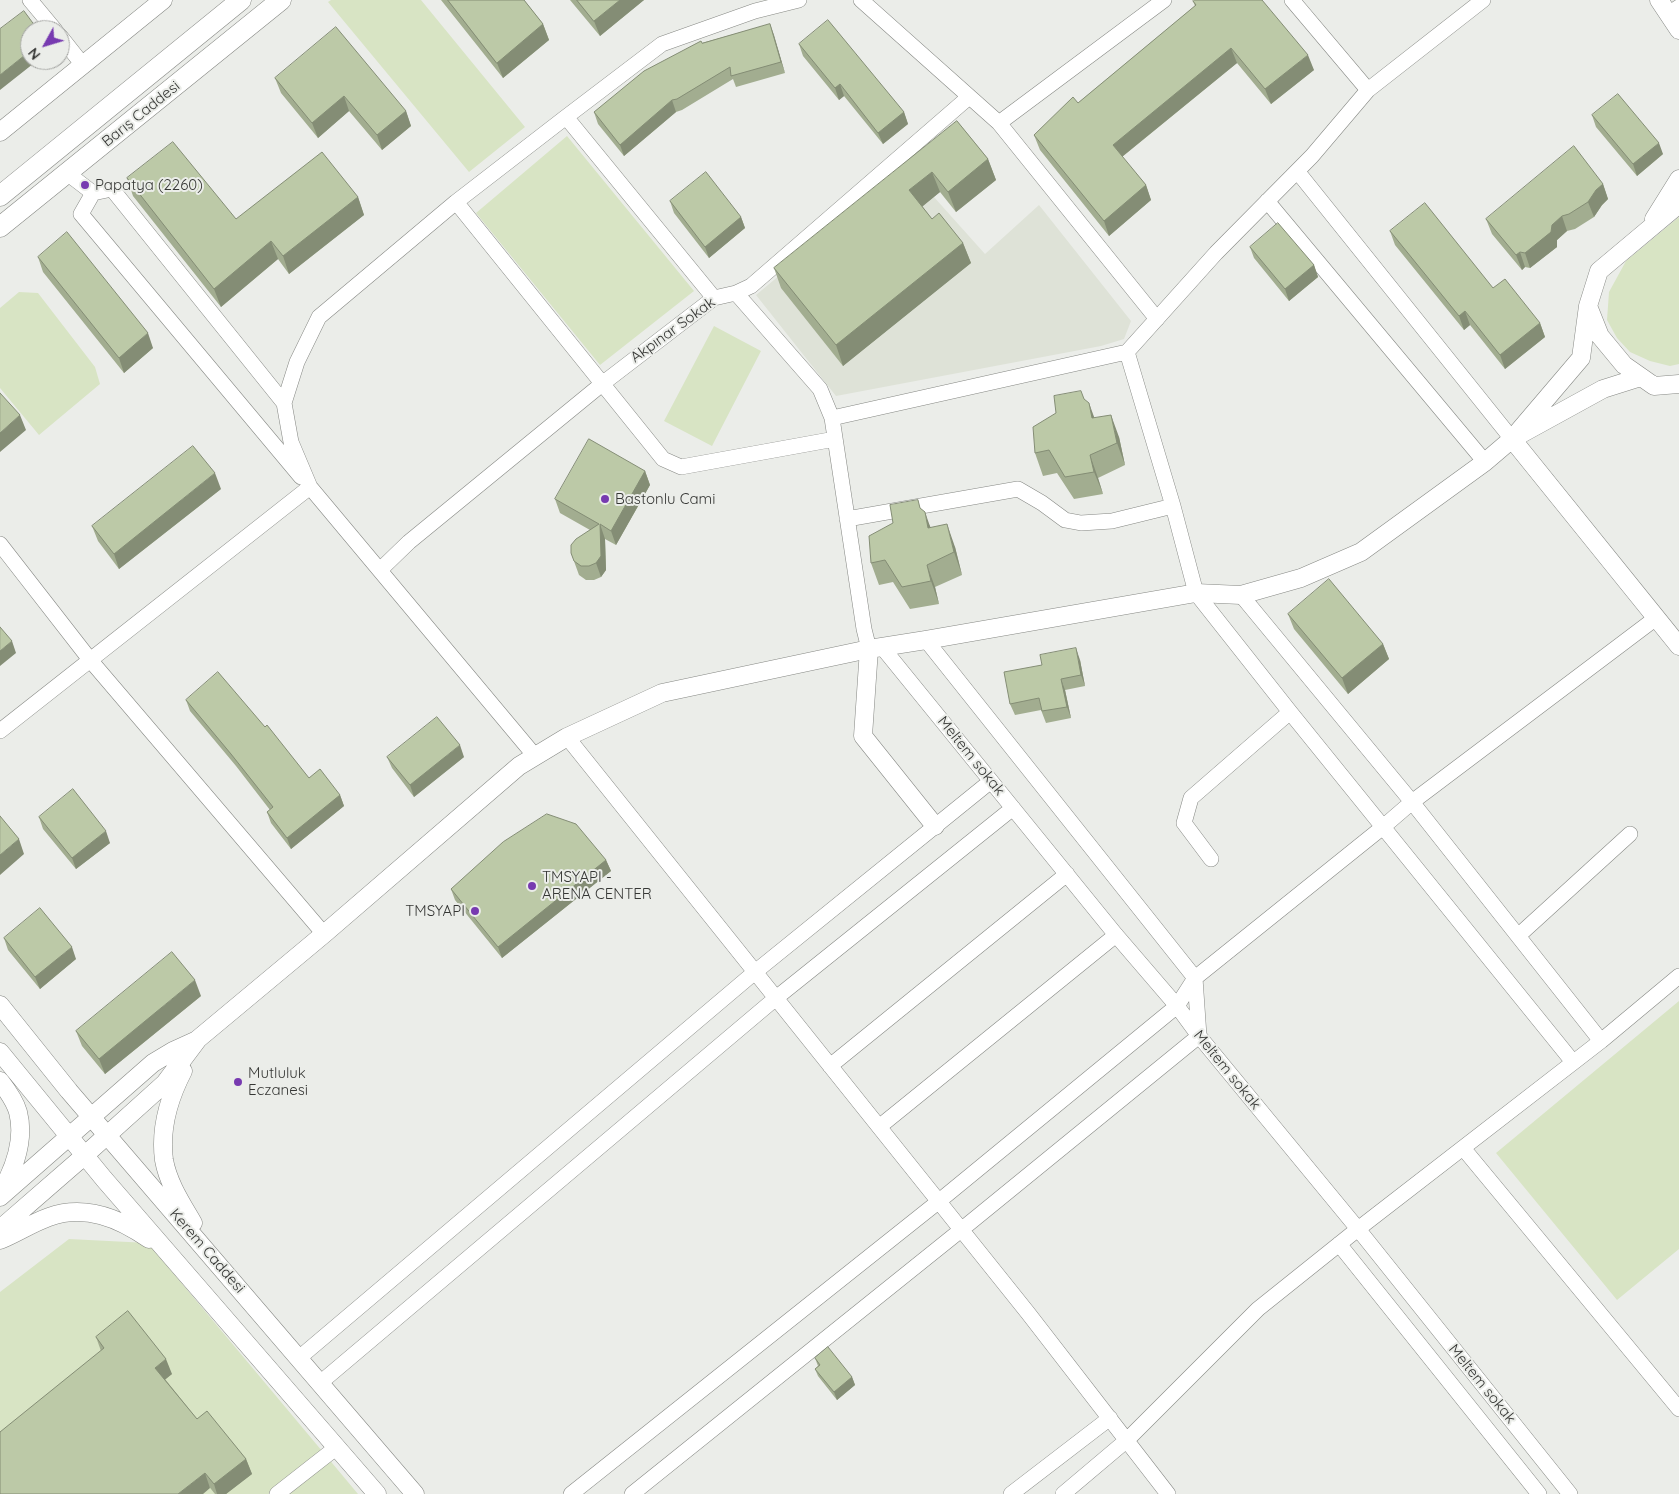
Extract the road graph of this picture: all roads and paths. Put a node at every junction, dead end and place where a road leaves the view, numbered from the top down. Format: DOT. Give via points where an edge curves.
graph roads {
  1 [pos="30,0"];
  2 [pos="163,0"];
  3 [pos="241,0"];
  4 [pos="281,0"];
  5 [pos="799,0"];
  6 [pos="861,0"];
  7 [pos="1164,0"];
  8 [pos="1292,0"];
  9 [pos="1483,0"];
  10 [pos="1659,0"];
  11 [pos="47,20"];
  12 [pos="1679,30"];
  13 [pos="70,49"];
  14 [pos="83,65"];
  15 [pos="1368,90"];
  16 [pos="969,97"];
  17 [pos="566,117"];
  18 [pos="999,123"];
  19 [pos="0,132"];
  20 [pos="1297,171"];
  21 [pos="67,173"];
  22 [pos="1679,179"];
  23 [pos="93,193"];
  24 [pos="0,196"];
  25 [pos="1267,201"];
  26 [pos="456,202"];
  27 [pos="1679,204"];
  28 [pos="0,227"];
  29 [pos="1646,232"];
  30 [pos="736,293"];
  31 [pos="714,298"];
  32 [pos="1588,306"];
  33 [pos="1157,319"];
  34 [pos="1127,352"];
  35 [pos="1641,377"];
  36 [pos="602,384"];
  37 [pos="1679,384"];
  38 [pos="284,403"];
  39 [pos="832,418"];
  40 [pos="835,439"];
  41 [pos="1512,439"];
  42 [pos="1485,462"];
  43 [pos="310,487"];
  44 [pos="1173,506"];
  45 [pos="847,518"];
  46 [pos="0,544"];
  47 [pos="380,570"];
  48 [pos="1196,593"];
  49 [pos="1241,595"];
  50 [pos="1656,618"];
  51 [pos="926,640"];
  52 [pos="1679,646"];
  53 [pos="876,648"];
  54 [pos="91,661"];
  55 [pos="1290,712"];
  56 [pos="0,731"];
  57 [pos="567,737"];
  58 [pos="535,756"];
  59 [pos="991,781"];
  60 [pos="1412,802"];
  61 [pos="1013,808"];
  62 [pos="935,826"];
  63 [pos="1383,827"];
  64 [pos="1630,834"];
  65 [pos="1211,859"];
  66 [pos="1067,874"];
  67 [pos="324,934"];
  68 [pos="1116,935"];
  69 [pos="1518,936"];
  70 [pos="755,972"];
  71 [pos="1679,976"];
  72 [pos="1195,978"];
  73 [pos="776,998"];
  74 [pos="0,1005"];
  75 [pos="1177,1006"];
  76 [pos="1199,1036"];
  77 [pos="198,1039"];
  78 [pos="1602,1041"];
  79 [pos="0,1052"];
  80 [pos="1573,1062"];
  81 [pos="830,1066"];
  82 [pos="0,1081"];
  83 [pos="92,1117"];
  84 [pos="879,1127"];
  85 [pos="107,1136"];
  86 [pos="69,1138"];
  87 [pos="1463,1148"];
  88 [pos="84,1156"];
  89 [pos="0,1192"];
  90 [pos="0,1197"];
  91 [pos="938,1202"];
  92 [pos="0,1229"];
  93 [pos="1358,1229"];
  94 [pos="961,1230"];
  95 [pos="0,1240"];
  96 [pos="1339,1244"];
  97 [pos="208,1253"];
  98 [pos="176,1260"];
  99 [pos="299,1358"];
  100 [pos="320,1383"];
  101 [pos="1679,1409"];
  102 [pos="1110,1418"];
  103 [pos="1126,1440"];
  104 [pos="337,1447"];
  105 [pos="277,1494"];
  106 [pos="377,1494"];
  107 [pos="415,1494"];
  108 [pos="571,1494"];
  109 [pos="632,1494"];
  110 [pos="1010,1494"];
  111 [pos="1063,1494"];
  112 [pos="1168,1494"];
  113 [pos="1539,1494"];
  114 [pos="1570,1494"];
  1 -- 11 [label="street"];
  2 -- 14 [label="street"];
  3 -- 24 [label="main road, Barış Caddesi"];
  4 -- 21 [label="main road, Barış Caddesi"];
  5 -- 17 [label="street" via="755,11 662,44"];
  6 -- 16 [label="street"];
  7 -- 18 [label="street"];
  8 -- 15 [label="street"];
  9 -- 15 [label="street"];
  10 -- 12 [label="street"];
  13 -- 14 [label="street"];
  14 -- 19 [label="street"];
  15 -- 20 [label="street"];
  16 -- 18 [label="street"];
  16 -- 30 [label="street, Akpınar Sokak" via="751,286"];
  17 -- 26 [label="street"];
  17 -- 31 [label="street"];
  18 -- 33 [label="street"];
  20 -- 25 [label="street"];
  20 -- 41 [label="street"];
  21 -- 23 [label="street"];
  21 -- 28 [label="main road, Barış Caddesi"];
  22 -- 29 [label="street"];
  23 -- 38 [label="street" via="112,189"];
  23 -- 43 [label="street" via="81,214"];
  25 -- 33 [label="street"];
  25 -- 42 [label="street"];
  26 -- 36 [label="street"];
  26 -- 38 [label="street" via="319,317 297,362"];
  27 -- 29 [label="street"];
  29 -- 32 [label="street" via="1599,271"];
  30 -- 31 [label="street, Akpınar Sokak"];
  30 -- 39 [label="street" via="820,389"];
  31 -- 36 [label="street, Akpınar Sokak"];
  32 -- 35 [label="street" via="1600,336 1624,366"];
  32 -- 41 [label="street" via="1581,358"];
  33 -- 34 [label="street"];
  34 -- 39 [label="street"];
  34 -- 44 [label="street"];
  35 -- 37 [label="street" via="1654,386"];
  35 -- 41 [label="street" via="1604,389"];
  36 -- 40 [label="street" via="664,459 681,467"];
  36 -- 47 [label="street, Akpınar Sokak" via="409,542"];
  38 -- 43 [label="street" via="291,442"];
  39 -- 40 [label="street"];
  40 -- 45 [label="street"];
  41 -- 42 [label="street"];
  41 -- 50 [label="street"];
  42 -- 49 [label="street" via="1361,552 1301,578"];
  43 -- 47 [label="street"];
  43 -- 54 [label="street"];
  44 -- 45 [label="street" via="1112,521 1081,522 1065,520 1018,489"];
  44 -- 48 [label="street"];
  45 -- 53 [label="street" via="864,629"];
  46 -- 54 [label="street"];
  47 -- 58 [label="street"];
  48 -- 49 [label="street"];
  48 -- 51 [label="street"];
  48 -- 55 [label="street"];
  49 -- 60 [label="street"];
  50 -- 52 [label="street"];
  50 -- 60 [label="street"];
  51 -- 53 [label="street"];
  51 -- 72 [label="street"];
  53 -- 57 [label="street" via="662,692"];
  53 -- 59 [label="street, Meltem sokak"];
  53 -- 62 [label="street" via="863,736"];
  54 -- 56 [label="street"];
  54 -- 67 [label="street"];
  55 -- 63 [label="street"];
  55 -- 65 [label="street" via="1191,798 1184,823"];
  57 -- 58 [label="street"];
  57 -- 70 [label="street"];
  58 -- 67 [label="street" via="519,766"];
  59 -- 61 [label="street, Meltem sokak"];
  59 -- 62 [label="street"];
  60 -- 63 [label="street"];
  60 -- 69 [label="street"];
  61 -- 66 [label="street, Meltem sokak"];
  61 -- 73 [label="street"];
  62 -- 70 [label="street"];
  63 -- 72 [label="street"];
  63 -- 80 [label="street"];
  64 -- 69 [label="street"];
  66 -- 68 [label="street, Meltem sokak"];
  66 -- 81 [label="street"];
  67 -- 77 [label="street"];
  68 -- 75 [label="street, Meltem sokak"];
  68 -- 84 [label="street"];
  69 -- 78 [label="street"];
  70 -- 73 [label="street"];
  70 -- 99 [label="street"];
  71 -- 78 [label="street"];
  72 -- 75 [label="street"];
  72 -- 76 [label="street"];
  73 -- 81 [label="street"];
  73 -- 100 [label="street"];
  74 -- 83 [label="street, Kerem Caddesi"];
  75 -- 76 [label="street, Meltem sokak"];
  75 -- 91 [label="street"];
  76 -- 93 [label="street, Meltem sokak"];
  76 -- 94 [label="street"];
  77 -- 83 [label="street" via="153,1063"];
  77 -- 85 [label="street" via="166,1083"];
  77 -- 97 [label="street" via="170,1103 165,1123 164,1161 173,1188"];
  78 -- 80 [label="street"];
  79 -- 86 [label="street, Kerem Caddesi"];
  80 -- 87 [label="street"];
  81 -- 84 [label="street"];
  82 -- 89 [label="street" via="18,1112 20,1133 16,1157"];
  83 -- 85 [label="street, Kerem Caddesi"];
  83 -- 86 [label="street"];
  84 -- 91 [label="street"];
  85 -- 88 [label="street"];
  85 -- 97 [label="street, Kerem Caddesi"];
  86 -- 88 [label="street, Kerem Caddesi"];
  86 -- 90 [label="street"];
  87 -- 93 [label="street"];
  87 -- 101 [label="street"];
  88 -- 92 [label="street"];
  88 -- 98 [label="street, Kerem Caddesi"];
  91 -- 94 [label="street"];
  91 -- 108 [label="street"];
  93 -- 96 [label="street"];
  93 -- 114 [label="street, Meltem sokak"];
  94 -- 102 [label="street"];
  94 -- 109 [label="street"];
  95 -- 98 [label="street" via="49,1217 72,1212 95,1213 123,1222"];
  96 -- 103 [label="street" via="1258,1309"];
  96 -- 113 [label="street, Meltem sokak"];
  97 -- 99 [label="street, Kerem Caddesi"];
  98 -- 104 [label="street, Kerem Caddesi"];
  99 -- 100 [label="street, Kerem Caddesi"];
  100 -- 107 [label="street, Kerem Caddesi"];
  102 -- 103 [label="street"];
  102 -- 110 [label="street"];
  103 -- 111 [label="street"];
  103 -- 112 [label="street"];
  104 -- 105 [label="street"];
  104 -- 106 [label="street, Kerem Caddesi"];
}
